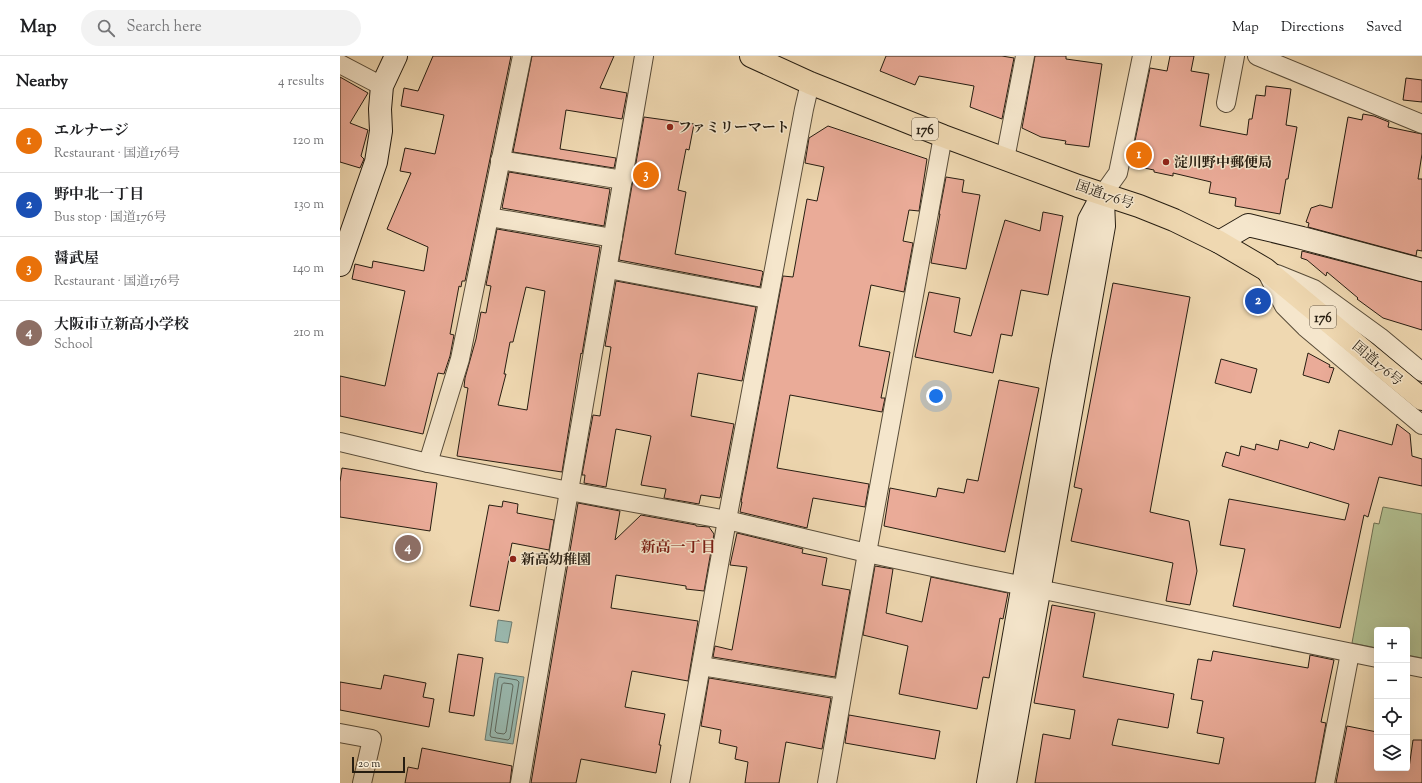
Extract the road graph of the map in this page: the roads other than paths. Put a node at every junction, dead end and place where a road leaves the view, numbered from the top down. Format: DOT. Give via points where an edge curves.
graph roads {
  1 [pos="396,56"];
  2 [pos="522,56"];
  3 [pos="644,56"];
  4 [pos="751,56"];
  5 [pos="1025,56"];
  6 [pos="1142,56"];
  7 [pos="1235,56"];
  8 [pos="1257,56"];
  9 [pos="340,64"];
  10 [pos="810,83"];
  11 [pos="382,86"];
  12 [pos="1226,103"];
  13 [pos="1422,124"];
  14 [pos="943,136"];
  15 [pos="1005,159"];
  16 [pos="500,160"];
  17 [pos="623,180"];
  18 [pos="1103,194"];
  19 [pos="489,217"];
  20 [pos="613,238"];
  21 [pos="1219,242"];
  22 [pos="341,261"];
  23 [pos="608,269"];
  24 [pos="1265,269"];
  25 [pos="1422,270"];
  26 [pos="768,300"];
  27 [pos="1422,372"];
  28 [pos="1422,399"];
  29 [pos="1422,425"];
  30 [pos="340,442"];
  31 [pos="428,463"];
  32 [pos="569,491"];
  33 [pos="727,520"];
  34 [pos="866,553"];
  35 [pos="1031,587"];
  36 [pos="1350,653"];
  37 [pos="1374,657"];
  38 [pos="701,666"];
  39 [pos="1410,666"];
  40 [pos="1422,668"];
  41 [pos="843,689"];
  42 [pos="340,733"];
  43 [pos="362,783"];
  44 [pos="520,783"];
  45 [pos="680,783"];
  46 [pos="827,783"];
  47 [pos="988,783"];
  48 [pos="1005,783"];
  49 [pos="1325,783"];
  1 -- 11 [label="street"];
  2 -- 16 [label="street"];
  3 -- 17 [label="street"];
  4 -- 10 [label="highway, 国道176号 / 176"];
  5 -- 15 [label="street"];
  6 -- 18 [label="street" via="1118,173"];
  7 -- 12 [label="street"];
  8 -- 13 [label="street"];
  9 -- 11 [label="street"];
  10 -- 14 [label="highway, 国道176号 / 176"];
  10 -- 26 [label="street"];
  11 -- 22 [label="street" via="382,130 376,162"];
  14 -- 15 [label="highway, 国道176号 / 176"];
  14 -- 34 [label="street"];
  15 -- 18 [label="highway, 国道176号 / 176"];
  16 -- 17 [label="street"];
  16 -- 19 [label="street"];
  17 -- 20 [label="street"];
  18 -- 21 [label="highway, 国道176号 / 176" via="1174,220"];
  18 -- 35 [label="street" via="1104,226"];
  19 -- 20 [label="street"];
  19 -- 31 [label="street" via="460,359"];
  20 -- 23 [label="street"];
  21 -- 24 [label="highway, 国道176号 / 176"];
  21 -- 25 [label="street" via="1248,225"];
  23 -- 26 [label="street"];
  23 -- 32 [label="street"];
  24 -- 27 [label="street" via="1314,289 1380,337"];
  24 -- 28 [label="highway, 国道176号 / 176"];
  24 -- 29 [label="street" via="1284,306 1305,327"];
  26 -- 33 [label="street"];
  30 -- 31 [label="street"];
  31 -- 32 [label="street"];
  32 -- 33 [label="street"];
  32 -- 44 [label="street"];
  33 -- 34 [label="street"];
  33 -- 38 [label="street"];
  34 -- 35 [label="street"];
  34 -- 41 [label="street"];
  35 -- 36 [label="street"];
  35 -- 47 [label="street"];
  35 -- 48 [label="street"];
  36 -- 37 [label="street"];
  36 -- 49 [label="street"];
  38 -- 41 [label="street"];
  38 -- 45 [label="street"];
  39 -- 40 [label="street"];
  41 -- 46 [label="street"];
  42 -- 43 [label="street" via="372,739"];
}
